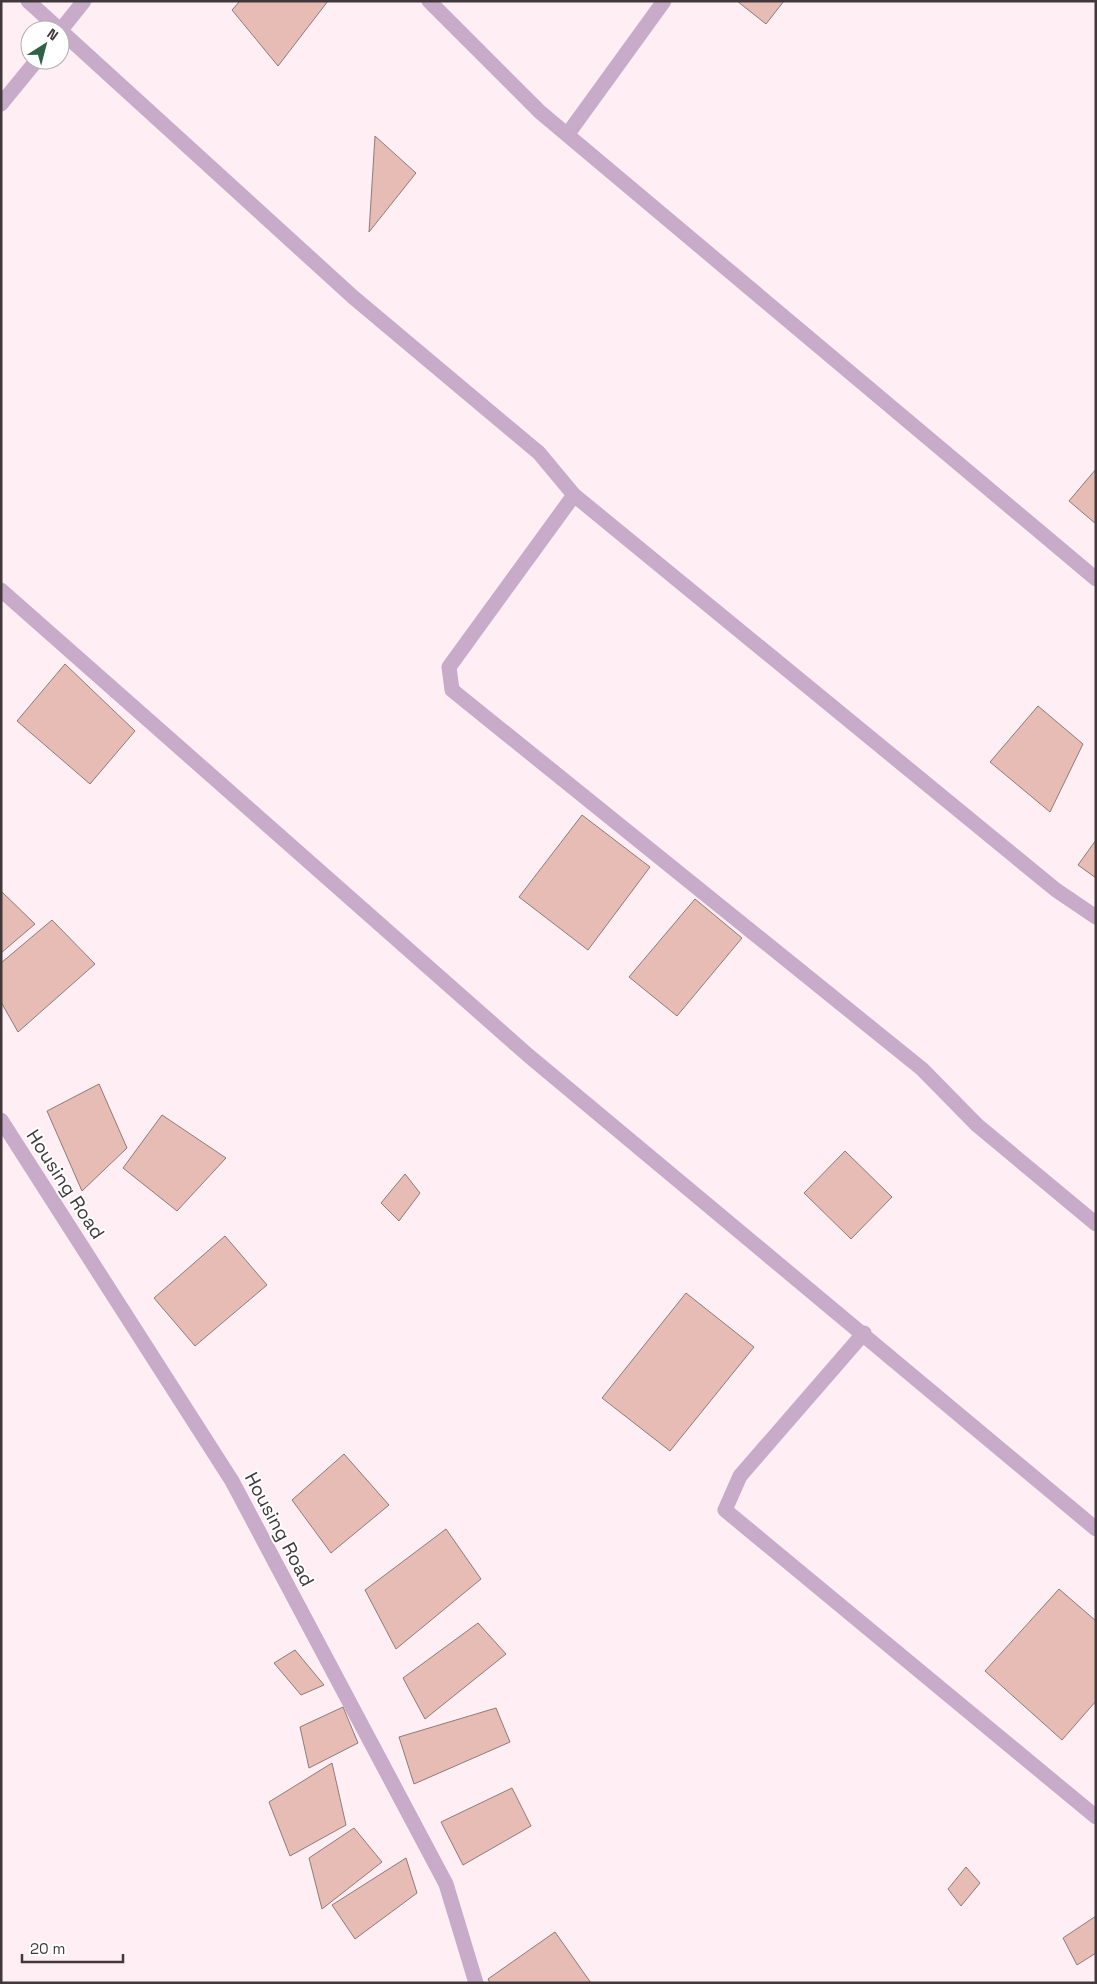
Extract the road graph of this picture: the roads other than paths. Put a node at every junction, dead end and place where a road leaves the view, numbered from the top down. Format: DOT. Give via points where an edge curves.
graph roads {
  1 [pos="28,1"];
  2 [pos="84,1"];
  3 [pos="428,1"];
  4 [pos="664,1"];
  5 [pos="49,20"];
  6 [pos="68,20"];
  7 [pos="70,39"];
  8 [pos="29,70"];
  9 [pos="1,104"];
  10 [pos="567,135"];
  11 [pos="574,495"];
  12 [pos="1096,579"];
  13 [pos="1,590"];
  14 [pos="1096,917"];
  15 [pos="1,1120"];
  16 [pos="1096,1224"];
  17 [pos="864,1333"];
  18 [pos="1096,1529"];
  19 [pos="1096,1817"];
  20 [pos="476,1983"];
  1 -- 5 [label="street"];
  2 -- 6 [label="street"];
  3 -- 10 [label="street"];
  4 -- 10 [label="street"];
  7 -- 11 [label="street" via="353,297 539,453"];
  8 -- 9 [label="street"];
  10 -- 12 [label="street"];
  11 -- 14 [label="street" via="1056,890"];
  11 -- 16 [label="street" via="449,667 452,690 922,1069 977,1126"];
  13 -- 17 [label="street" via="529,1056"];
  15 -- 20 [label="street, Housing Road" via="232,1481 446,1884"];
  17 -- 18 [label="street"];
  17 -- 19 [label="street" via="740,1476 725,1510"];
}
